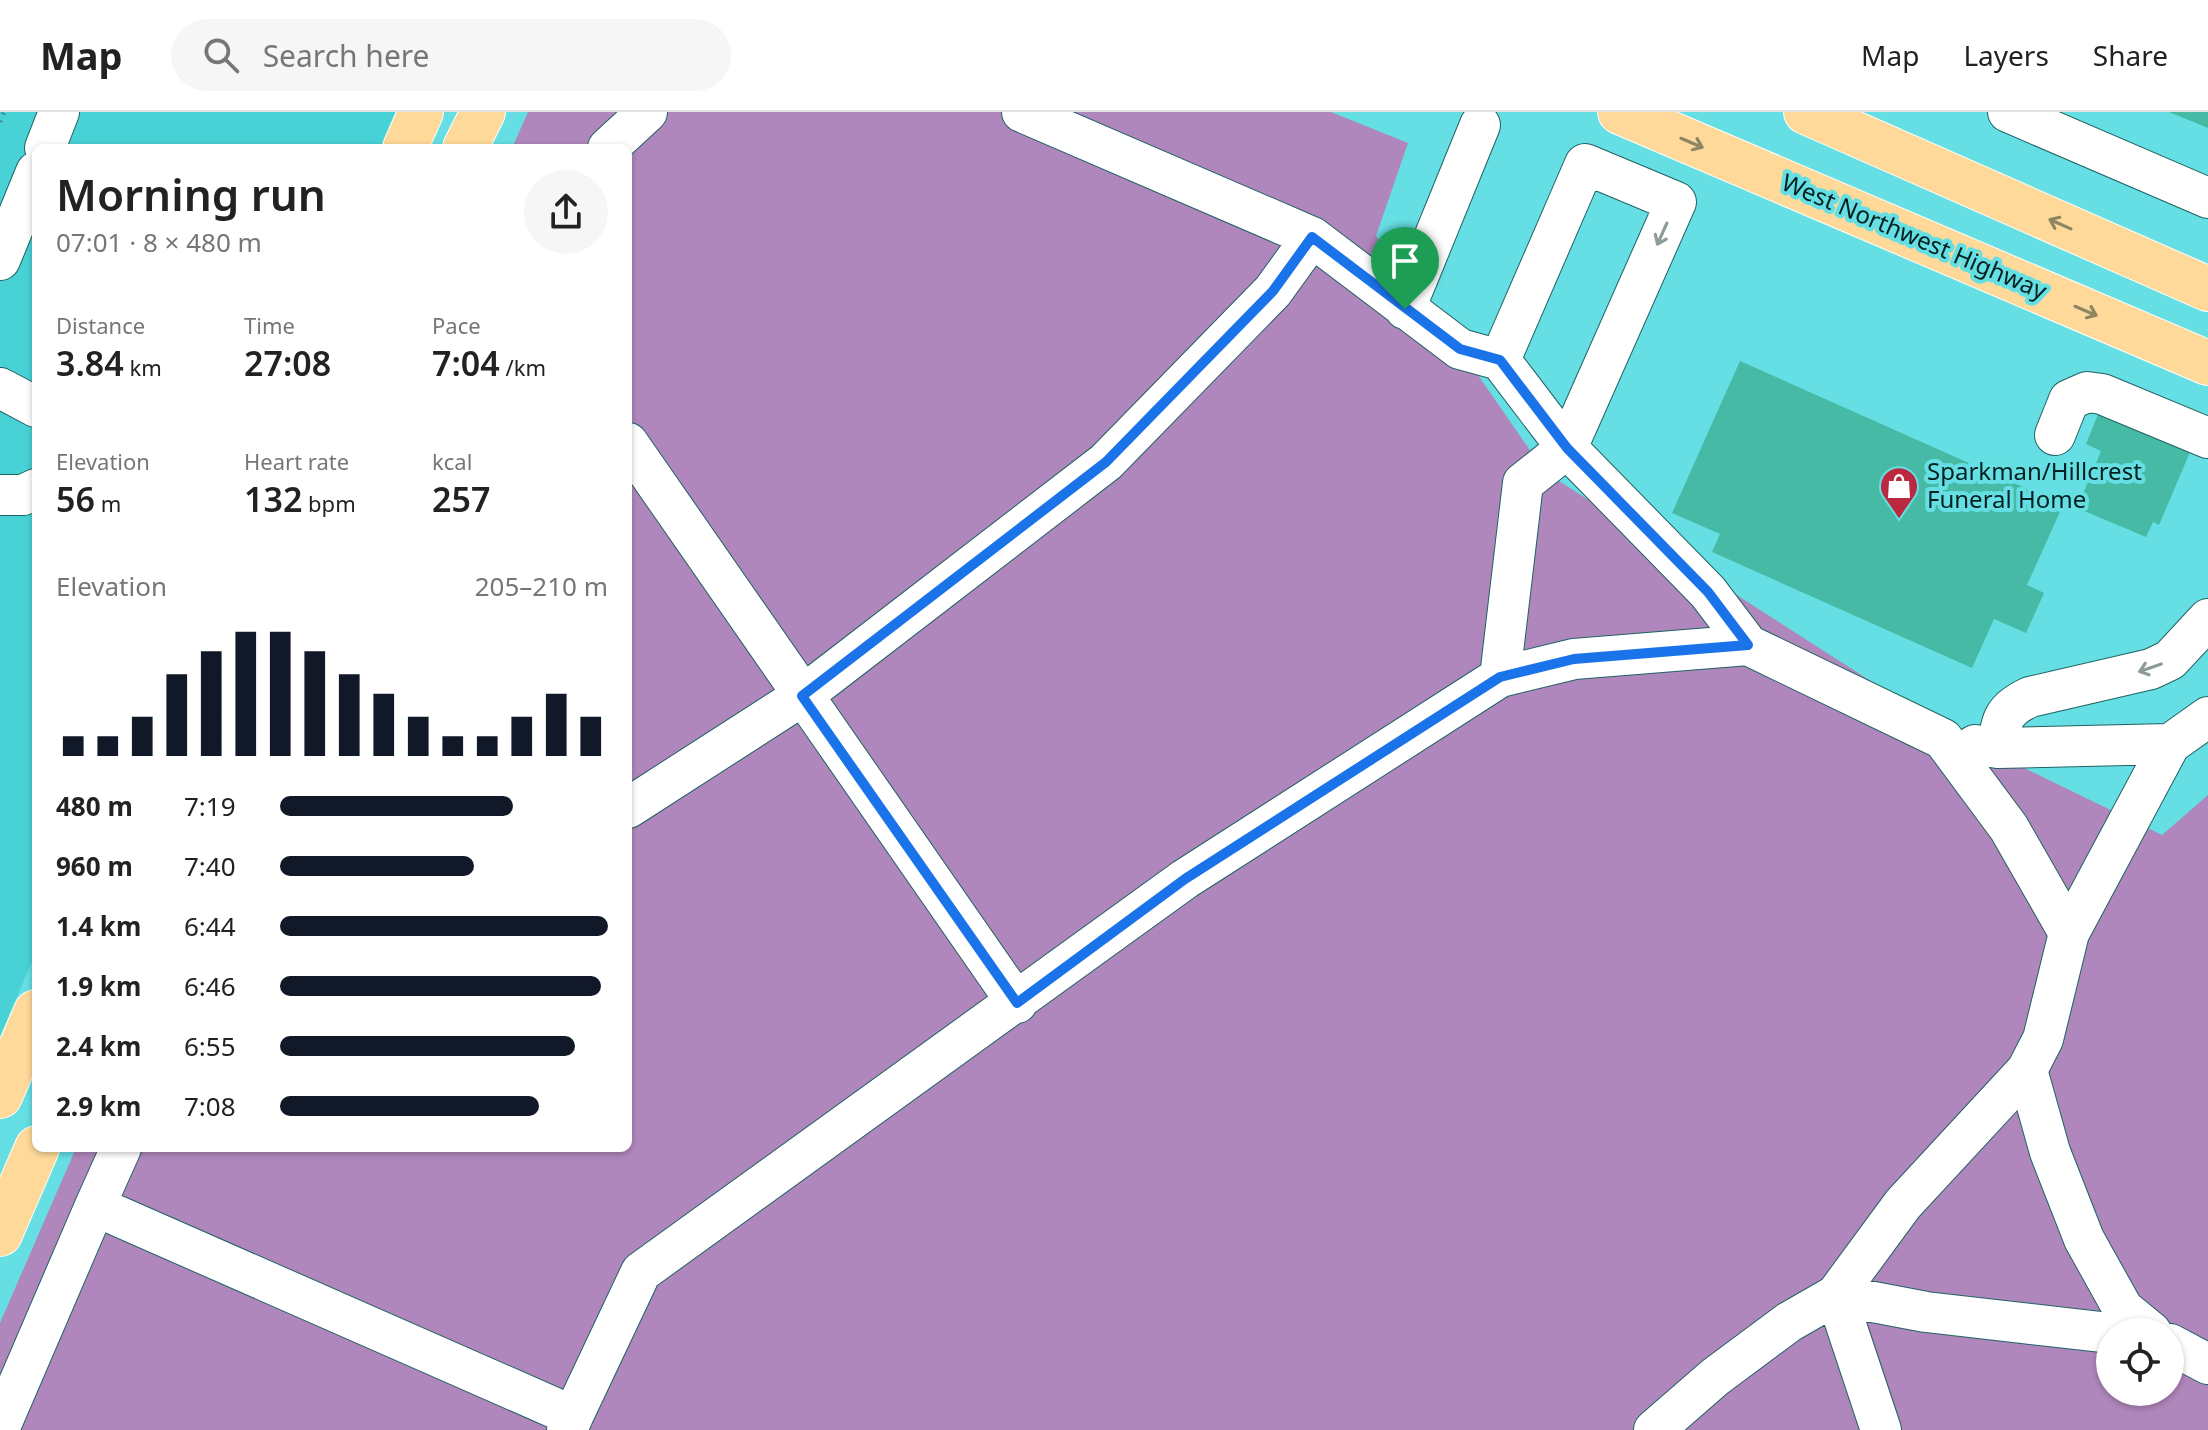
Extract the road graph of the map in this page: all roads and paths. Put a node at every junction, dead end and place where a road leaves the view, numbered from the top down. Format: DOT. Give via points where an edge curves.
graph roads {
  1 [pos="4,112"];
  2 [pos="59,112"];
  3 [pos="421,112"];
  4 [pos="483,112"];
  5 [pos="647,112"];
  6 [pos="1022,112"];
  7 [pos="1620,112"];
  8 [pos="1806,112"];
  9 [pos="2008,112"];
  10 [pos="0,122"];
  11 [pos="1480,125"];
  12 [pos="47,144"];
  13 [pos="407,144"];
  14 [pos="467,144"];
  15 [pos="612,144"];
  16 [pos="32,182"];
  17 [pos="2208,198"];
  18 [pos="1312,237"];
  19 [pos="0,260"];
  20 [pos="2208,289"];
  21 [pos="1405,309"];
  22 [pos="1500,360"];
  23 [pos="2208,363"];
  24 [pos="0,388"];
  25 [pos="32,405"];
  26 [pos="2055,435"];
  27 [pos="2208,438"];
  28 [pos="1567,448"];
  29 [pos="632,449"];
  30 [pos="32,491"];
  31 [pos="0,495"];
  32 [pos="2208,619"];
  33 [pos="1748,645"];
  34 [pos="1500,677"];
  35 [pos="802,696"];
  36 [pos="2208,717"];
  37 [pos="1943,739"];
  38 [pos="2170,744"];
  39 [pos="1998,748"];
  40 [pos="632,805"];
  41 [pos="2069,933"];
  42 [pos="1017,1003"];
  43 [pos="32,1021"];
  44 [pos="2027,1070"];
  45 [pos="0,1096"];
  46 [pos="35,1152"];
  47 [pos="119,1152"];
  48 [pos="95,1206"];
  49 [pos="0,1234"];
  50 [pos="1836,1295"];
  51 [pos="2134,1318"];
  52 [pos="2096,1331"];
  53 [pos="2184,1351"];
  54 [pos="2208,1364"];
  55 [pos="570,1423"];
  56 [pos="0,1427"];
  57 [pos="1654,1430"];
  58 [pos="1881,1430"];
  1 -- 10 [label="path"];
  2 -- 12 [label="lane"];
  3 -- 13 [label="main road"];
  4 -- 14 [label="main road"];
  5 -- 15 [label="lane"];
  6 -- 18 [label="lane"];
  7 -- 23 [label="main road, West Northwest Highway, one-way"];
  20 -- 8 [label="main road, one-way"];
  9 -- 17 [label="lane"];
  11 -- 21 [label="lane"];
  16 -- 19 [label="lane"];
  18 -- 21 [label="lane"];
  18 -- 35 [label="lane" via="1273,291 1106,462"];
  21 -- 22 [label="lane" via="1460,349"];
  22 -- 28 [label="lane"];
  22 -- 28 [label="lane, one-way" via="1585,164 1676,202"];
  24 -- 25 [label="lane"];
  26 -- 27 [label="lane" via="2069,400 2087,392"];
  28 -- 33 [label="lane" via="1708,592"];
  28 -- 34 [label="lane" via="1523,483"];
  29 -- 35 [label="lane"];
  30 -- 31 [label="lane"];
  32 -- 39 [label="lane, one-way" via="2170,660 2151,669 2030,697 2012,706"];
  33 -- 34 [label="lane" via="1574,659"];
  33 -- 37 [label="lane"];
  34 -- 42 [label="lane" via="1185,879"];
  35 -- 40 [label="lane"];
  35 -- 42 [label="lane"];
  36 -- 38 [label="lane"];
  37 -- 39 [label="lane"];
  37 -- 41 [label="lane" via="2009,828"];
  38 -- 39 [label="lane"];
  38 -- 41 [label="lane"];
  41 -- 44 [label="lane" via="2043,1039"];
  42 -- 55 [label="lane" via="641,1272"];
  43 -- 45 [label="main road"];
  44 -- 50 [label="lane" via="1903,1204"];
  44 -- 51 [label="lane" via="2050,1152 2084,1239 2123,1309"];
  46 -- 49 [label="main road"];
  47 -- 48 [label="lane"];
  48 -- 55 [label="lane"];
  48 -- 56 [label="lane"];
  50 -- 52 [label="lane" via="1926,1312"];
  50 -- 57 [label="lane" via="1789,1322"];
  50 -- 58 [label="lane"];
  53 -- 54 [label="lane"];
}
